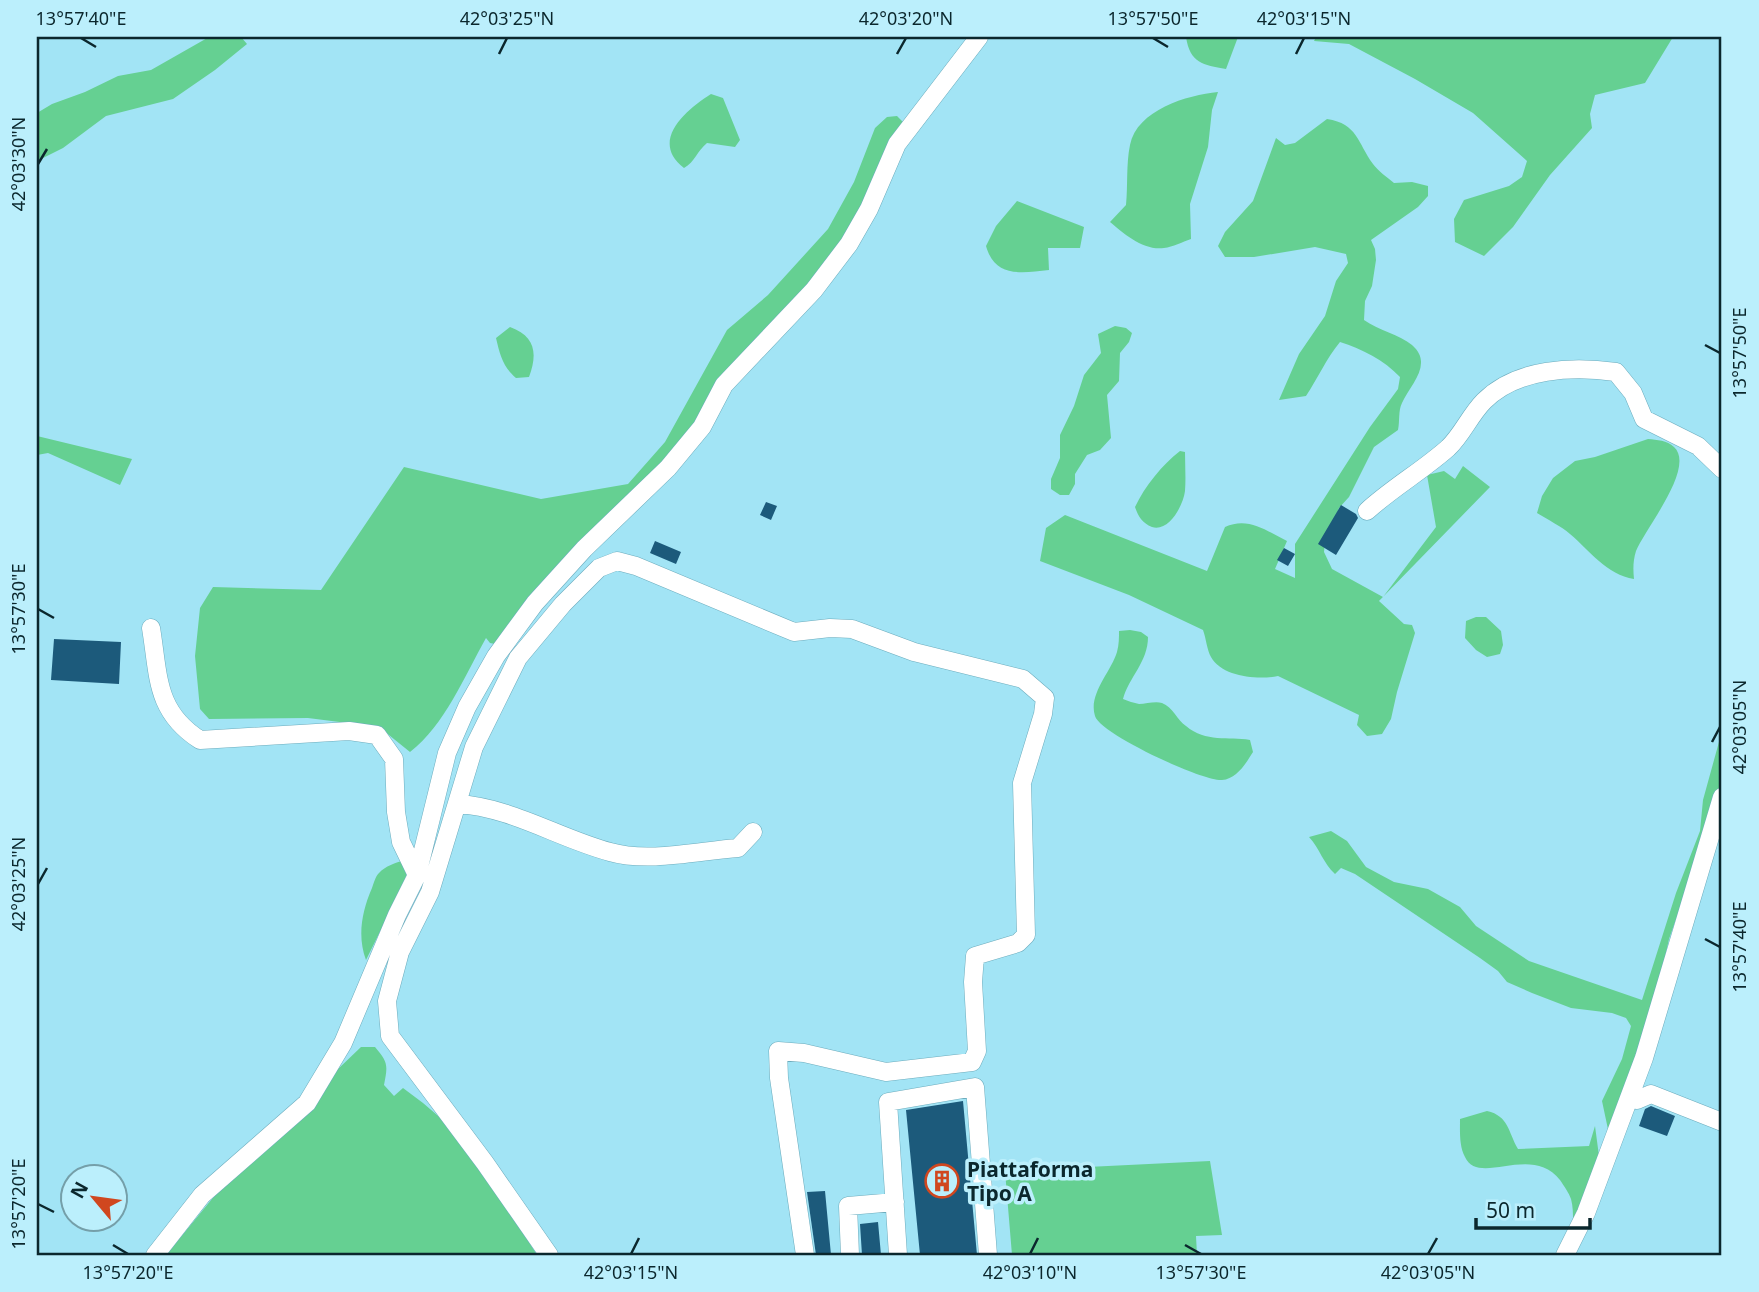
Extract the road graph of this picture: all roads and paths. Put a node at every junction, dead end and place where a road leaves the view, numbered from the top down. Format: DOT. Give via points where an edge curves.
graph roads {
  1 [pos="979,37"];
  2 [pos="1722,469"];
  3 [pos="1367,511"];
  4 [pos="151,628"];
  5 [pos="1722,797"];
  6 [pos="457,804"];
  7 [pos="753,832"];
  8 [pos="417,875"];
  9 [pos="1630,1096"];
  10 [pos="1722,1122"];
  11 [pos="895,1202"];
  12 [pos="155,1255"];
  13 [pos="549,1255"];
  14 [pos="804,1255"];
  15 [pos="850,1255"];
  16 [pos="898,1255"];
  17 [pos="988,1255"];
  18 [pos="1565,1255"];
  1 -- 8 [label="street" via="897,144 869,209 814,290 724,385 702,428 668,468 583,549 496,656 447,753"];
  2 -- 3 [label="street" via="1698,446 1644,419 1633,393 1616,372 1552,370 1518,379 1486,400 1450,446"];
  4 -- 8 [label="street" via="163,702 183,729 200,740 349,731 377,735 394,759 401,842"];
  5 -- 9 [label="street"];
  6 -- 7 [label="street" via="481,805 611,853 648,857 738,848"];
  6 -- 13 [label="street" via="430,892 400,952 387,1002 390,1036"];
  6 -- 14 [label="street" via="474,747 518,659 599,568 617,561 794,632 852,629 914,652 1023,679 1045,698 1022,783 1026,936 1018,943 975,956 977,1051 972,1062 886,1072 804,1052 778,1051"];
  8 -- 12 [label="street" via="343,1043 307,1103 202,1195"];
  9 -- 10 [label="street" via="1637,1100 1651,1094"];
  9 -- 18 [label="street" via="1586,1213"];
  11 -- 15 [label="street" via="848,1206"];
  11 -- 16 [label="street"];
  11 -- 17 [label="street" via="888,1102 975,1087"];
}
